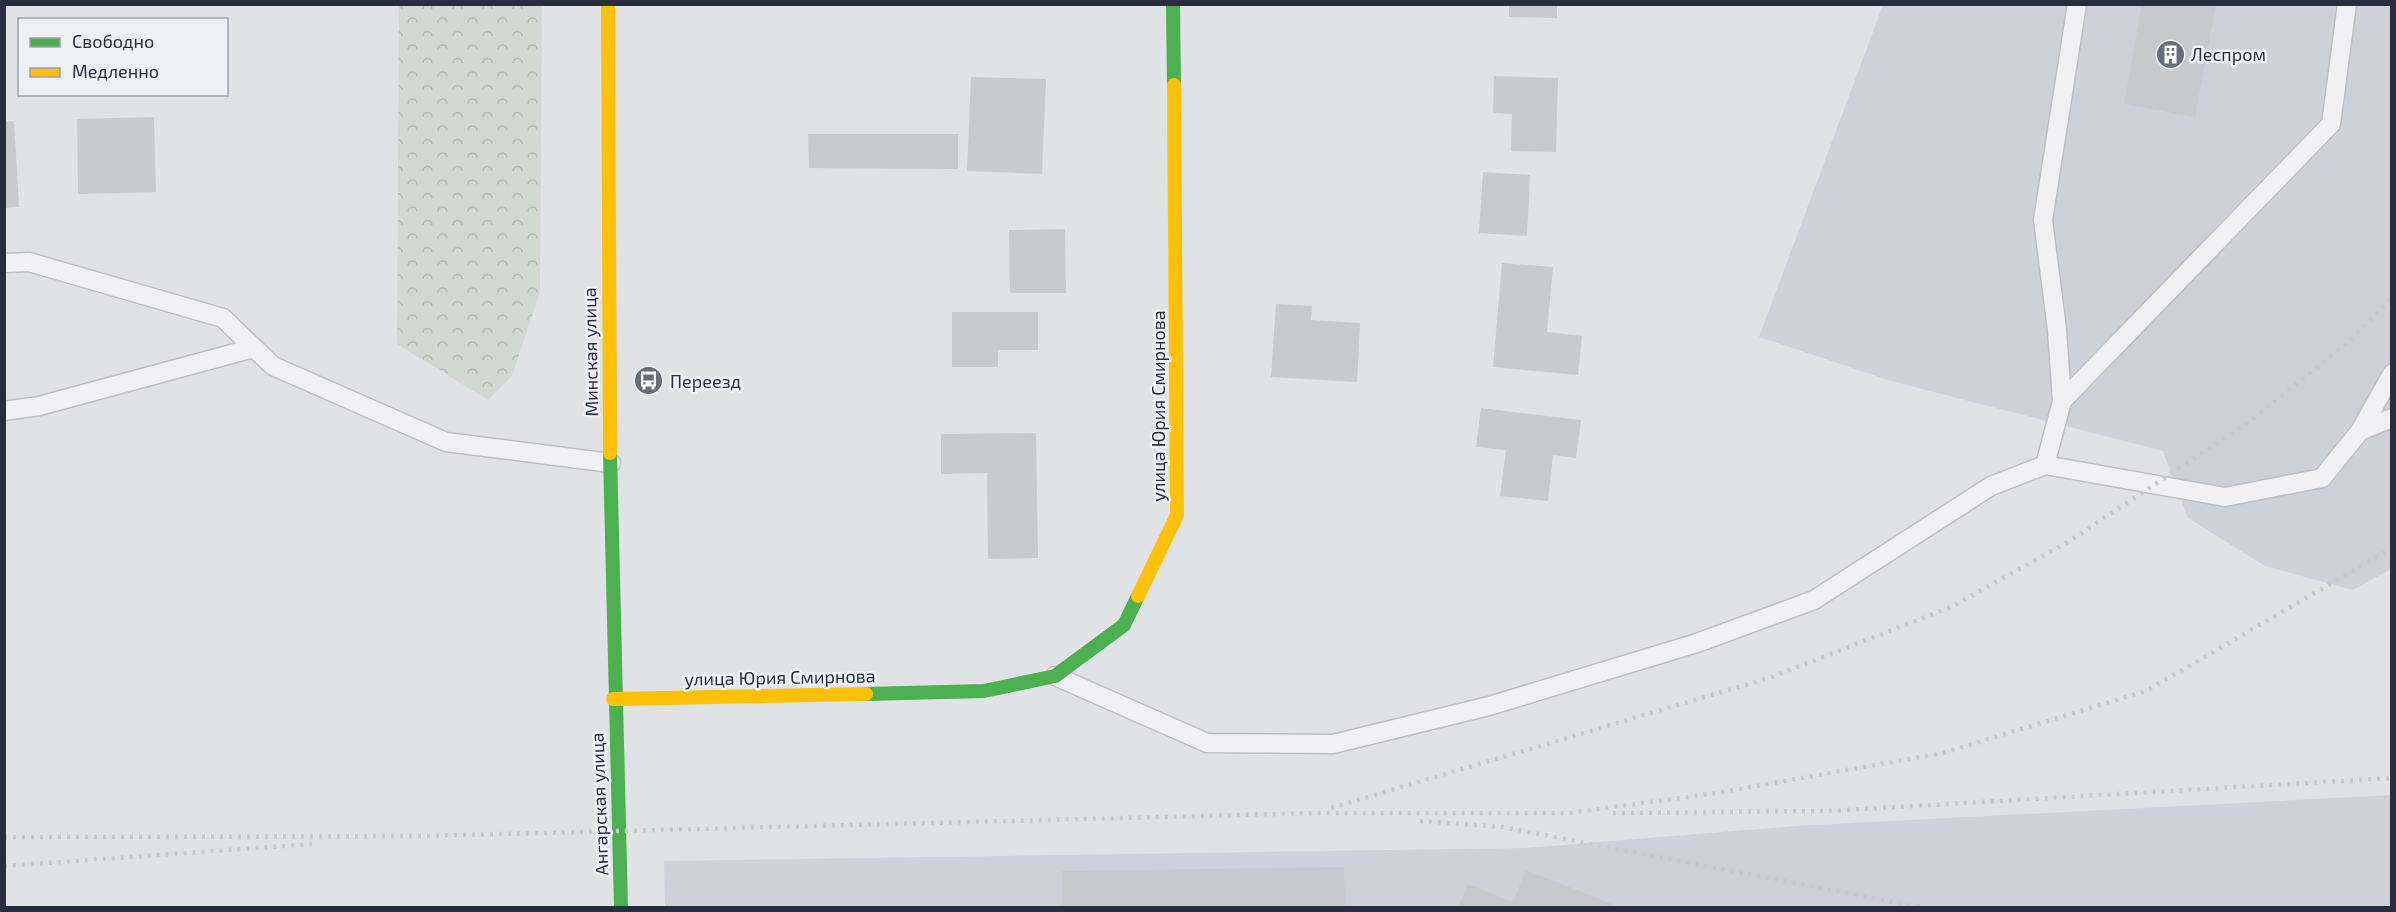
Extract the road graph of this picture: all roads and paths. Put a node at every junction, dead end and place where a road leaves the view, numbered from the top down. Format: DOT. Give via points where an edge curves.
graph roads {
  1 [pos="608,4"];
  2 [pos="1173,4"];
  3 [pos="2077,4"];
  4 [pos="2347,4"];
  5 [pos="4,263"];
  6 [pos="255,348"];
  7 [pos="2391,374"];
  8 [pos="2062,401"];
  9 [pos="4,411"];
  10 [pos="2391,418"];
  11 [pos="2360,431"];
  12 [pos="611,463"];
  13 [pos="2045,465"];
  14 [pos="1055,676"];
  15 [pos="613,699"];
  16 [pos="621,908"];
  1 -- 12 [label="street, Минская улица"];
  2 -- 14 [label="street, улица Юрия Смирнова" via="1177,515 1124,625"];
  3 -- 8 [label="lane" via="2043,220"];
  4 -- 8 [label="lane" via="2331,124"];
  5 -- 6 [label="lane" via="30,262 223,318"];
  6 -- 9 [label="lane" via="39,406"];
  6 -- 12 [label="lane" via="273,366 446,441"];
  7 -- 11 [label="lane"];
  8 -- 13 [label="lane"];
  10 -- 11 [label="lane"];
  11 -- 13 [label="lane" via="2322,478 2225,497"];
  12 -- 15 [label="street, Минская улица"];
  13 -- 14 [label="lane" via="1991,486 1814,600 1697,643 1489,706 1333,744 1207,743"];
  14 -- 15 [label="street, улица Юрия Смирнова" via="984,691"];
  15 -- 16 [label="street, Ангарская улица"];
}
